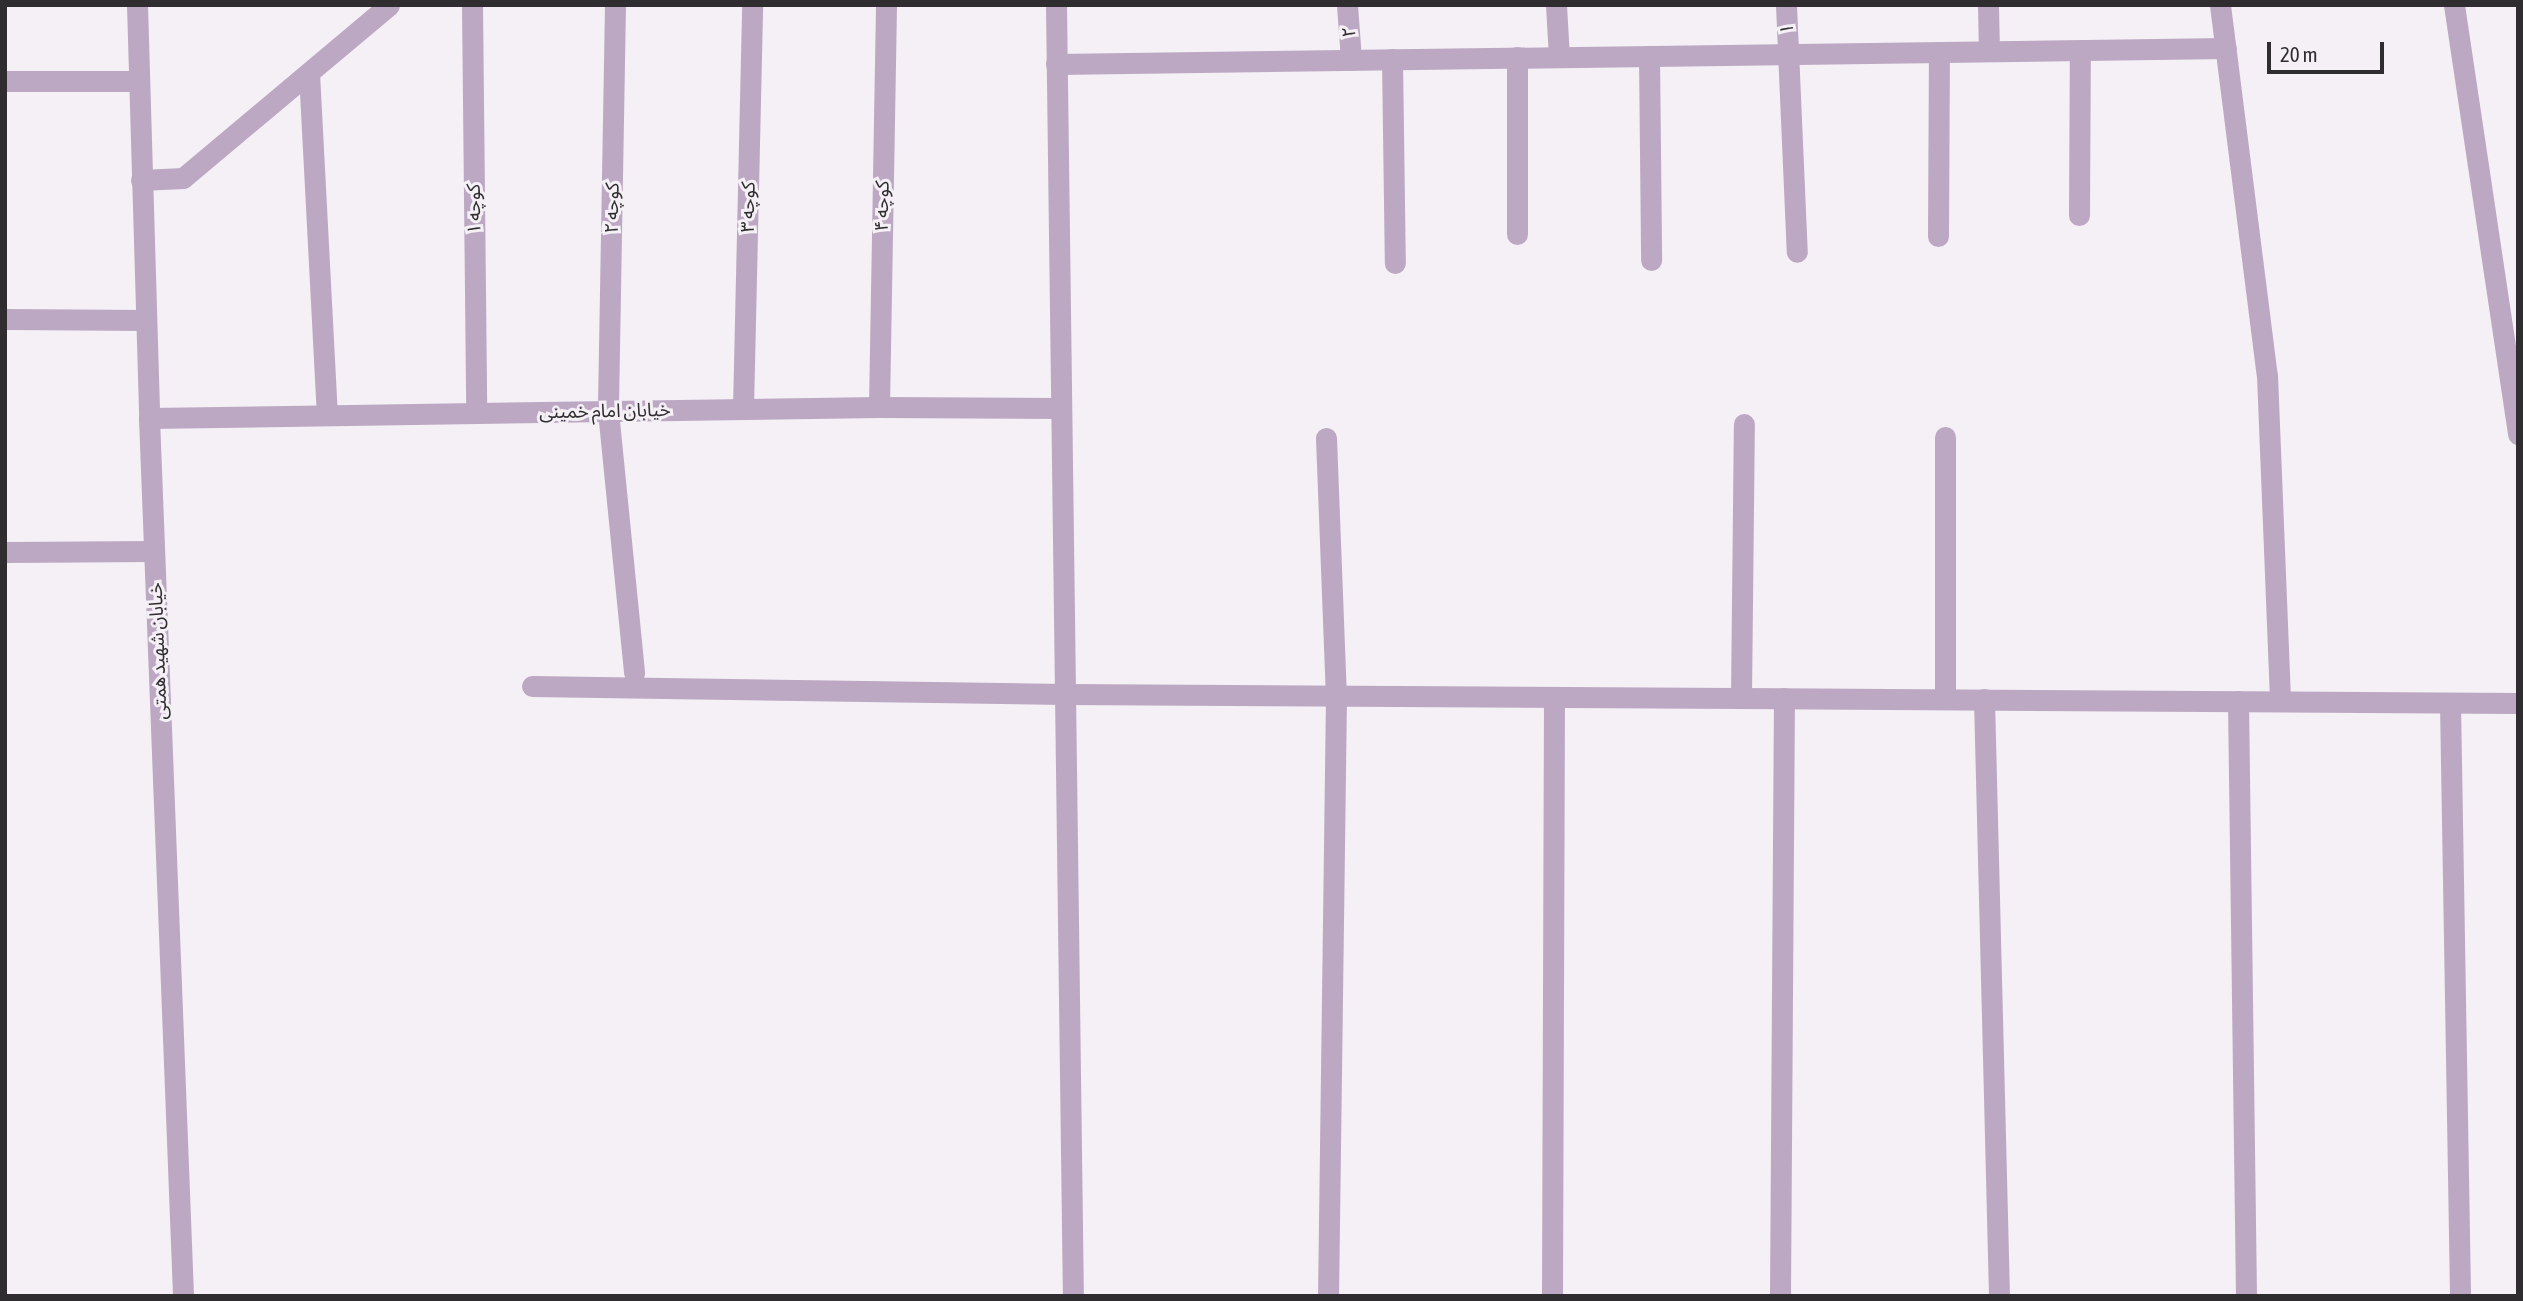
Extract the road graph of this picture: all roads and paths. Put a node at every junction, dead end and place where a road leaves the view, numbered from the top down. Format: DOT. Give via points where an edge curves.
graph roads {
  1 [pos="137,5"];
  2 [pos="389,5"];
  3 [pos="472,5"];
  4 [pos="615,5"];
  5 [pos="752,5"];
  6 [pos="886,5"];
  7 [pos="1056,5"];
  8 [pos="1347,5"];
  9 [pos="1556,5"];
  10 [pos="1786,5"];
  11 [pos="1988,5"];
  12 [pos="2220,5"];
  13 [pos="2454,5"];
  14 [pos="2226,48"];
  15 [pos="2080,50"];
  16 [pos="1989,51"];
  17 [pos="1938,52"];
  18 [pos="1788,54"];
  19 [pos="1649,56"];
  20 [pos="1517,57"];
  21 [pos="1559,57"];
  22 [pos="1392,59"];
  23 [pos="1351,60"];
  24 [pos="1056,64"];
  25 [pos="309,73"];
  26 [pos="5,81"];
  27 [pos="138,81"];
  28 [pos="141,180"];
  29 [pos="2079,215"];
  30 [pos="1517,234"];
  31 [pos="1938,236"];
  32 [pos="1797,252"];
  33 [pos="1651,260"];
  34 [pos="1395,263"];
  35 [pos="5,319"];
  36 [pos="146,320"];
  37 [pos="879,407"];
  38 [pos="1061,408"];
  39 [pos="743,409"];
  40 [pos="608,411"];
  41 [pos="476,413"];
  42 [pos="327,415"];
  43 [pos="149,418"];
  44 [pos="1744,424"];
  45 [pos="2518,433"];
  46 [pos="1945,437"];
  47 [pos="1326,438"];
  48 [pos="154,551"];
  49 [pos="5,552"];
  50 [pos="634,673"];
  51 [pos="532,686"];
  52 [pos="1065,694"];
  53 [pos="1336,696"];
  54 [pos="1554,697"];
  55 [pos="1741,698"];
  56 [pos="1784,698"];
  57 [pos="1945,699"];
  58 [pos="1984,699"];
  59 [pos="2238,701"];
  60 [pos="2280,701"];
  61 [pos="2450,703"];
  62 [pos="2518,703"];
  63 [pos="183,1296"];
  64 [pos="1073,1296"];
  65 [pos="1328,1296"];
  66 [pos="1552,1296"];
  67 [pos="1780,1296"];
  68 [pos="1999,1296"];
  69 [pos="2246,1296"];
  70 [pos="2459,1296"];
  1 -- 27 [label="street, خیابان شهید همتی"];
  2 -- 25 [label="street"];
  3 -- 41 [label="street, کوچه ۱"];
  4 -- 40 [label="street, کوچه ۲"];
  5 -- 39 [label="street, کوچه ۳"];
  6 -- 37 [label="street, کوچه ۴"];
  7 -- 24 [label="street"];
  8 -- 23 [label="street, ۲"];
  9 -- 21 [label="street"];
  10 -- 18 [label="street, ۱"];
  11 -- 16 [label="street"];
  12 -- 14 [label="street"];
  13 -- 45 [label="street"];
  14 -- 15 [label="street"];
  14 -- 60 [label="street" via="2267,374"];
  15 -- 16 [label="street"];
  15 -- 29 [label="street"];
  16 -- 17 [label="street"];
  17 -- 18 [label="street"];
  17 -- 31 [label="street"];
  18 -- 19 [label="street"];
  18 -- 32 [label="street, ۱"];
  19 -- 21 [label="street"];
  19 -- 33 [label="street"];
  20 -- 21 [label="street"];
  20 -- 22 [label="street"];
  20 -- 30 [label="street"];
  22 -- 23 [label="street"];
  22 -- 34 [label="street"];
  23 -- 24 [label="street"];
  24 -- 38 [label="street"];
  25 -- 28 [label="street" via="183,178"];
  25 -- 42 [label="street"];
  26 -- 27 [label="street"];
  27 -- 28 [label="street, خیابان شهید همتی"];
  28 -- 36 [label="street, خیابان شهید همتی"];
  35 -- 36 [label="street"];
  36 -- 43 [label="street, خیابان شهید همتی"];
  37 -- 38 [label="street, خیابان امام خمینی"];
  37 -- 39 [label="street, خیابان امام خمینی"];
  38 -- 52 [label="street"];
  39 -- 40 [label="street, خیابان امام خمینی"];
  40 -- 41 [label="street, خیابان امام خمینی"];
  40 -- 50 [label="street, کوچه ۲"];
  41 -- 42 [label="street, خیابان امام خمینی"];
  42 -- 43 [label="street, خیابان امام خمینی"];
  43 -- 48 [label="street, خیابان شهید همتی"];
  44 -- 55 [label="street"];
  46 -- 57 [label="street"];
  47 -- 53 [label="street"];
  48 -- 49 [label="street"];
  48 -- 63 [label="street, خیابان شهید همتی"];
  51 -- 52 [label="street"];
  52 -- 53 [label="street"];
  52 -- 64 [label="street"];
  53 -- 54 [label="street"];
  53 -- 65 [label="street"];
  54 -- 55 [label="street"];
  54 -- 66 [label="street"];
  55 -- 56 [label="street"];
  56 -- 57 [label="street"];
  56 -- 67 [label="street"];
  57 -- 58 [label="street"];
  58 -- 59 [label="street"];
  58 -- 68 [label="street"];
  59 -- 60 [label="street"];
  59 -- 69 [label="street"];
  60 -- 61 [label="street"];
  61 -- 62 [label="street"];
  61 -- 70 [label="street"];
}
